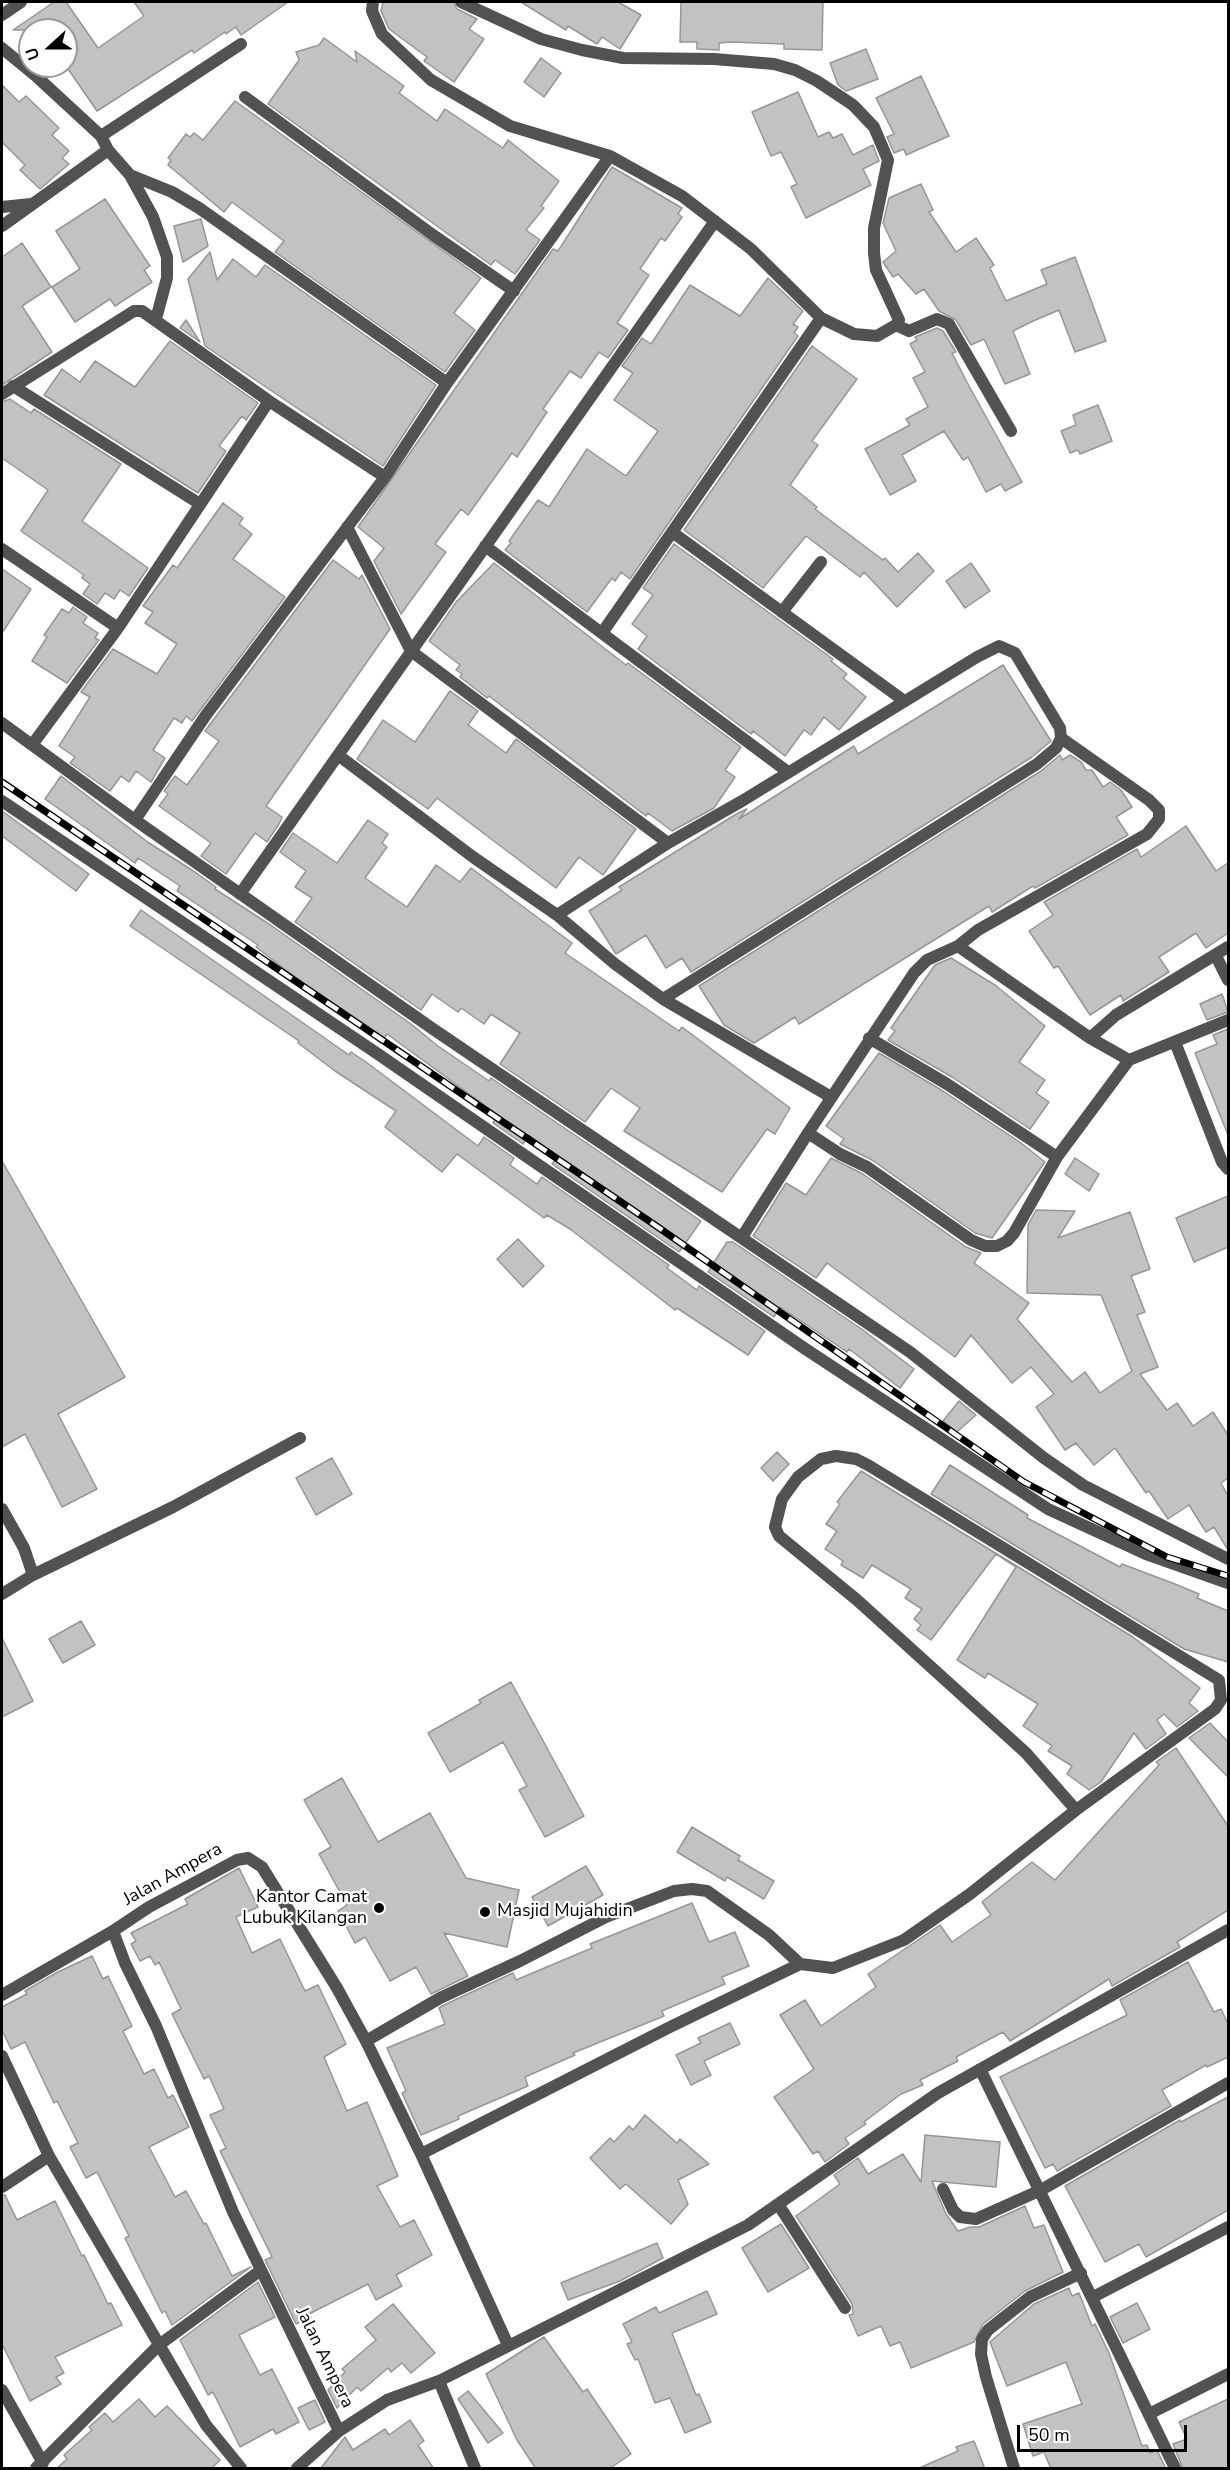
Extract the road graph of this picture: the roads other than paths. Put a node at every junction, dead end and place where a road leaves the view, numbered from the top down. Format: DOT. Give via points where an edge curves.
graph roads {
  1 [pos="21,2"];
  2 [pos="373,2"];
  3 [pos="461,2"];
  4 [pos="2,15"];
  5 [pos="240,44"];
  6 [pos="2,48"];
  7 [pos="245,97"];
  8 [pos="101,136"];
  9 [pos="108,150"];
  10 [pos="610,156"];
  11 [pos="130,175"];
  12 [pos="35,203"];
  13 [pos="2,207"];
  14 [pos="715,221"];
  15 [pos="2,226"];
  16 [pos="514,291"];
  17 [pos="821,318"];
  18 [pos="156,319"];
  19 [pos="896,325"];
  20 [pos="447,383"];
  21 [pos="13,386"];
  22 [pos="2,394"];
  23 [pos="269,400"];
  24 [pos="1011,431"];
  25 [pos="385,477"];
  26 [pos="200,504"];
  27 [pos="347,527"];
  28 [pos="672,532"];
  29 [pos="485,546"];
  30 [pos="2,549"];
  31 [pos="821,562"];
  32 [pos="782,612"];
  33 [pos="118,628"];
  34 [pos="602,633"];
  35 [pos="411,651"];
  36 [pos="903,700"];
  37 [pos="2,723"];
  38 [pos="1061,738"];
  39 [pos="32,745"];
  40 [pos="338,755"];
  41 [pos="788,772"];
  42 [pos="2,801"];
  43 [pos="135,820"];
  44 [pos="668,843"];
  45 [pos="240,894"];
  46 [pos="557,915"];
  47 [pos="958,946"];
  48 [pos="1228,947"];
  49 [pos="1216,956"];
  50 [pos="1228,980"];
  51 [pos="663,999"];
  52 [pos="1228,1020"];
  53 [pos="869,1038"];
  54 [pos="1090,1038"];
  55 [pos="1175,1042"];
  56 [pos="1129,1060"];
  57 [pos="831,1097"];
  58 [pos="808,1133"];
  59 [pos="1057,1157"];
  60 [pos="1228,1169"];
  61 [pos="742,1237"];
  62 [pos="300,1438"];
  63 [pos="2,1509"];
  64 [pos="1228,1560"];
  65 [pos="33,1575"];
  66 [pos="1228,1583"];
  67 [pos="2,1594"];
  68 [pos="1076,1810"];
  69 [pos="1228,1930"];
  70 [pos="113,1931"];
  71 [pos="800,1964"];
  72 [pos="2,1995"];
  73 [pos="366,2041"];
  74 [pos="2,2056"];
  75 [pos="980,2069"];
  76 [pos="1228,2083"];
  77 [pos="420,2154"];
  78 [pos="49,2156"];
  79 [pos="2,2187"];
  80 [pos="943,2189"];
  81 [pos="1041,2190"];
  82 [pos="778,2204"];
  83 [pos="1228,2227"];
  84 [pos="261,2270"];
  85 [pos="1081,2273"];
  86 [pos="1093,2297"];
  87 [pos="845,2308"];
  88 [pos="159,2345"];
  89 [pos="508,2345"];
  90 [pos="1228,2374"];
  91 [pos="438,2381"];
  92 [pos="2,2390"];
  93 [pos="1149,2414"];
  94 [pos="339,2431"];
  95 [pos="40,2466"];
  96 [pos="241,2469"];
  97 [pos="297,2469"];
  98 [pos="475,2469"];
  99 [pos="1014,2469"];
  100 [pos="1175,2469"];
  1 -- 4 [label="street"];
  2 -- 10 [label="street" via="372,11 382,34 449,92 510,126"];
  3 -- 19 [label="street" via="541,39 623,58 774,64 817,81 853,105 874,127 888,160 874,228 874,253 881,284 897,312"];
  5 -- 8 [label="street"];
  6 -- 8 [label="street"];
  7 -- 16 [label="street"];
  8 -- 9 [label="street"];
  9 -- 11 [label="street"];
  9 -- 12 [label="street"];
  10 -- 14 [label="street" via="682,196"];
  10 -- 16 [label="street"];
  11 -- 18 [label="street" via="153,216 167,258"];
  11 -- 20 [label="street" via="200,208"];
  12 -- 13 [label="street"];
  12 -- 15 [label="street"];
  14 -- 17 [label="street" via="751,249"];
  14 -- 29 [label="street"];
  16 -- 20 [label="street"];
  17 -- 19 [label="street" via="866,336 877,336"];
  17 -- 28 [label="street"];
  18 -- 21 [label="street" via="134,311"];
  18 -- 23 [label="street"];
  19 -- 24 [label="street" via="909,331 937,320 949,324"];
  20 -- 25 [label="street"];
  21 -- 22 [label="street"];
  21 -- 26 [label="street"];
  23 -- 25 [label="street"];
  23 -- 26 [label="street"];
  25 -- 27 [label="street"];
  26 -- 33 [label="street"];
  27 -- 35 [label="street"];
  27 -- 43 [label="street" via="206,715"];
  28 -- 32 [label="street"];
  28 -- 34 [label="street"];
  29 -- 34 [label="street"];
  29 -- 35 [label="street"];
  30 -- 33 [label="street"];
  31 -- 32 [label="street"];
  32 -- 36 [label="street"];
  33 -- 39 [label="street"];
  34 -- 41 [label="street"];
  35 -- 40 [label="street"];
  35 -- 44 [label="street"];
  36 -- 38 [label="street" via="992,648 1003,646 1015,653 1060,728"];
  36 -- 41 [label="street"];
  37 -- 39 [label="street"];
  38 -- 47 [label="street" via="1149,800 1159,810 1159,819 1147,834 978,930"];
  38 -- 51 [label="street" via="1056,748 1037,764"];
  39 -- 43 [label="street"];
  40 -- 45 [label="street"];
  40 -- 46 [label="street"];
  41 -- 44 [label="street"];
  42 -- 66 [label="street" via="804,1348 1048,1509 1146,1554"];
  43 -- 45 [label="street"];
  44 -- 46 [label="street"];
  45 -- 61 [label="street" via="432,1029"];
  46 -- 51 [label="street"];
  47 -- 53 [label="street" via="927,960 914,973"];
  47 -- 54 [label="street"];
  48 -- 49 [label="street"];
  49 -- 50 [label="street"];
  49 -- 54 [label="street" via="1116,1015"];
  51 -- 57 [label="street"];
  52 -- 55 [label="street"];
  53 -- 57 [label="street"];
  53 -- 59 [label="street"];
  54 -- 56 [label="street"];
  55 -- 56 [label="street"];
  55 -- 60 [label="street"];
  56 -- 59 [label="street"];
  57 -- 58 [label="street"];
  58 -- 59 [label="street" via="867,1167 985,1246 997,1246 1014,1233"];
  58 -- 61 [label="street"];
  61 -- 64 [label="street" via="910,1352 1083,1485"];
  62 -- 65 [label="street" via="173,1507"];
  63 -- 65 [label="street" via="24,1548"];
  65 -- 67 [label="street"];
  68 -- 68 [label="street" via="1215,1709 1222,1692 1219,1680 868,1465 836,1456 821,1459 798,1478 782,1499 775,1527 779,1536 857,1600 1026,1753"];
  68 -- 71 [label="street" via="970,1894 904,1940 833,1968"];
  69 -- 75 [label="street, Jalan Ampera"];
  70 -- 72 [label="street"];
  70 -- 73 [label="street, Jalan Ampera" via="237,1860 255,1861 275,1886"];
  70 -- 84 [label="street, Jalan Ampera"];
  71 -- 73 [label="street" via="769,1935 707,1891 674,1891 606,1917 440,1998"];
  71 -- 77 [label="street"];
  73 -- 77 [label="street, Jalan Ampera"];
  74 -- 78 [label="street"];
  75 -- 81 [label="street"];
  75 -- 82 [label="street, Jalan Ampera" via="938,2093"];
  76 -- 81 [label="street"];
  77 -- 89 [label="street, Jalan Ampera"];
  78 -- 79 [label="street"];
  78 -- 88 [label="street"];
  80 -- 81 [label="street" via="954,2210 968,2220"];
  81 -- 85 [label="street"];
  82 -- 87 [label="street"];
  82 -- 89 [label="street, Jalan Ampera" via="748,2225"];
  83 -- 86 [label="street"];
  84 -- 88 [label="street"];
  84 -- 94 [label="street, Jalan Ampera"];
  85 -- 86 [label="street"];
  85 -- 99 [label="street" via="1030,2297 982,2339 986,2377"];
  86 -- 93 [label="street"];
  88 -- 95 [label="street"];
  88 -- 96 [label="street" via="206,2426"];
  89 -- 91 [label="street, Jalan Ampera"];
  90 -- 93 [label="street"];
  91 -- 94 [label="street, Jalan Ampera" via="387,2400"];
  91 -- 98 [label="street"];
  92 -- 95 [label="street"];
  93 -- 100 [label="street"];
  94 -- 97 [label="street, Jalan Ampera"];
}
